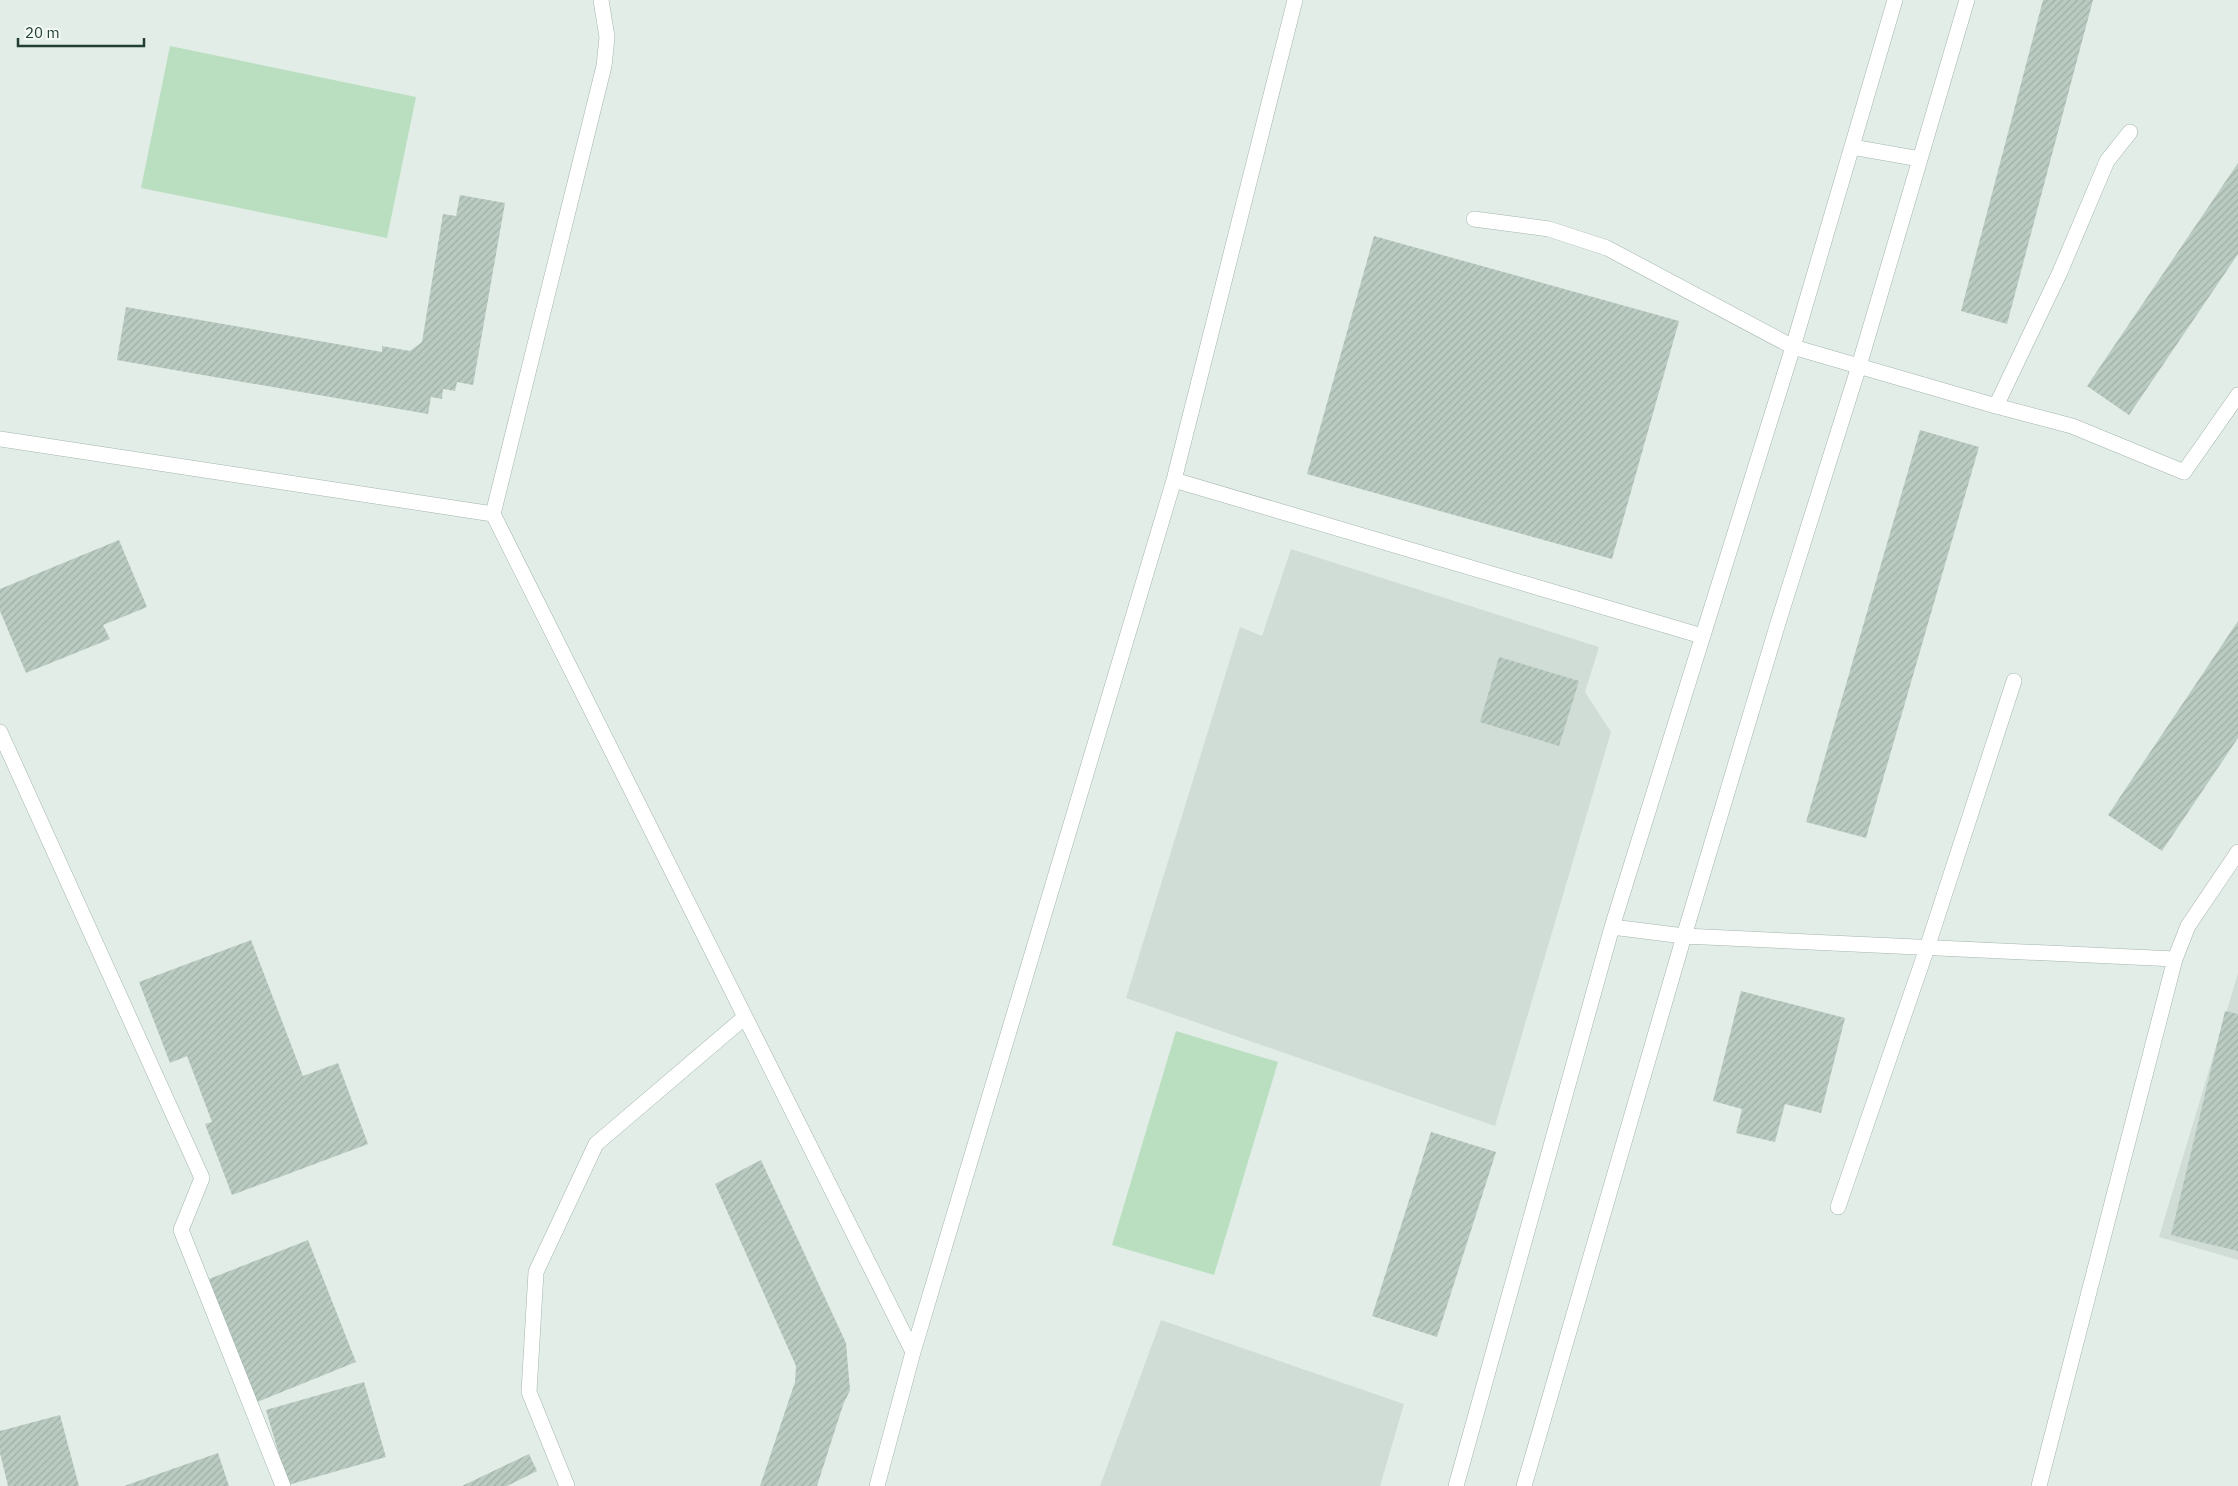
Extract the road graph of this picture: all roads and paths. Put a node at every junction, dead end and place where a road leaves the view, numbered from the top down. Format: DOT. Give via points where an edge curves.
graph roads {
  1 [pos="601,0"];
  2 [pos="1295,0"];
  3 [pos="1895,0"];
  4 [pos="1968,0"];
  5 [pos="2130,132"];
  6 [pos="1852,148"];
  7 [pos="1920,159"];
  8 [pos="1474,220"];
  9 [pos="1793,347"];
  10 [pos="1859,366"];
  11 [pos="2238,395"];
  12 [pos="1996,406"];
  13 [pos="0,439"];
  14 [pos="1174,480"];
  15 [pos="494,514"];
  16 [pos="1702,636"];
  17 [pos="2014,681"];
  18 [pos="0,732"];
  19 [pos="2238,852"];
  20 [pos="1612,927"];
  21 [pos="1684,936"];
  22 [pos="1927,948"];
  23 [pos="2175,959"];
  24 [pos="745,1017"];
  25 [pos="1838,1207"];
  26 [pos="913,1352"];
  27 [pos="283,1486"];
  28 [pos="567,1486"];
  29 [pos="877,1486"];
  30 [pos="1456,1486"];
  31 [pos="1524,1486"];
  32 [pos="2039,1486"];
  1 -- 15 [label="street" via="607,37 604,66"];
  2 -- 14 [label="street"];
  3 -- 6 [label="street"];
  4 -- 7 [label="street"];
  5 -- 12 [label="street" via="2107,161 2060,272"];
  6 -- 7 [label="street"];
  6 -- 9 [label="street"];
  7 -- 10 [label="street"];
  8 -- 9 [label="street" via="1549,228 1607,248"];
  9 -- 10 [label="street"];
  9 -- 16 [label="street"];
  10 -- 12 [label="street"];
  10 -- 21 [label="street"];
  11 -- 12 [label="street" via="2184,472 2072,426"];
  13 -- 15 [label="street"];
  14 -- 16 [label="street"];
  14 -- 26 [label="street"];
  15 -- 24 [label="street"];
  16 -- 20 [label="street"];
  17 -- 22 [label="street"];
  18 -- 27 [label="street" via="202,1178 181,1230"];
  19 -- 23 [label="street" via="2188,926"];
  20 -- 21 [label="street"];
  20 -- 30 [label="street"];
  21 -- 22 [label="street"];
  21 -- 31 [label="street"];
  22 -- 23 [label="street"];
  22 -- 25 [label="street"];
  23 -- 32 [label="street"];
  24 -- 26 [label="street"];
  24 -- 28 [label="street" via="596,1144 536,1272 529,1392"];
  26 -- 29 [label="street"];
}
